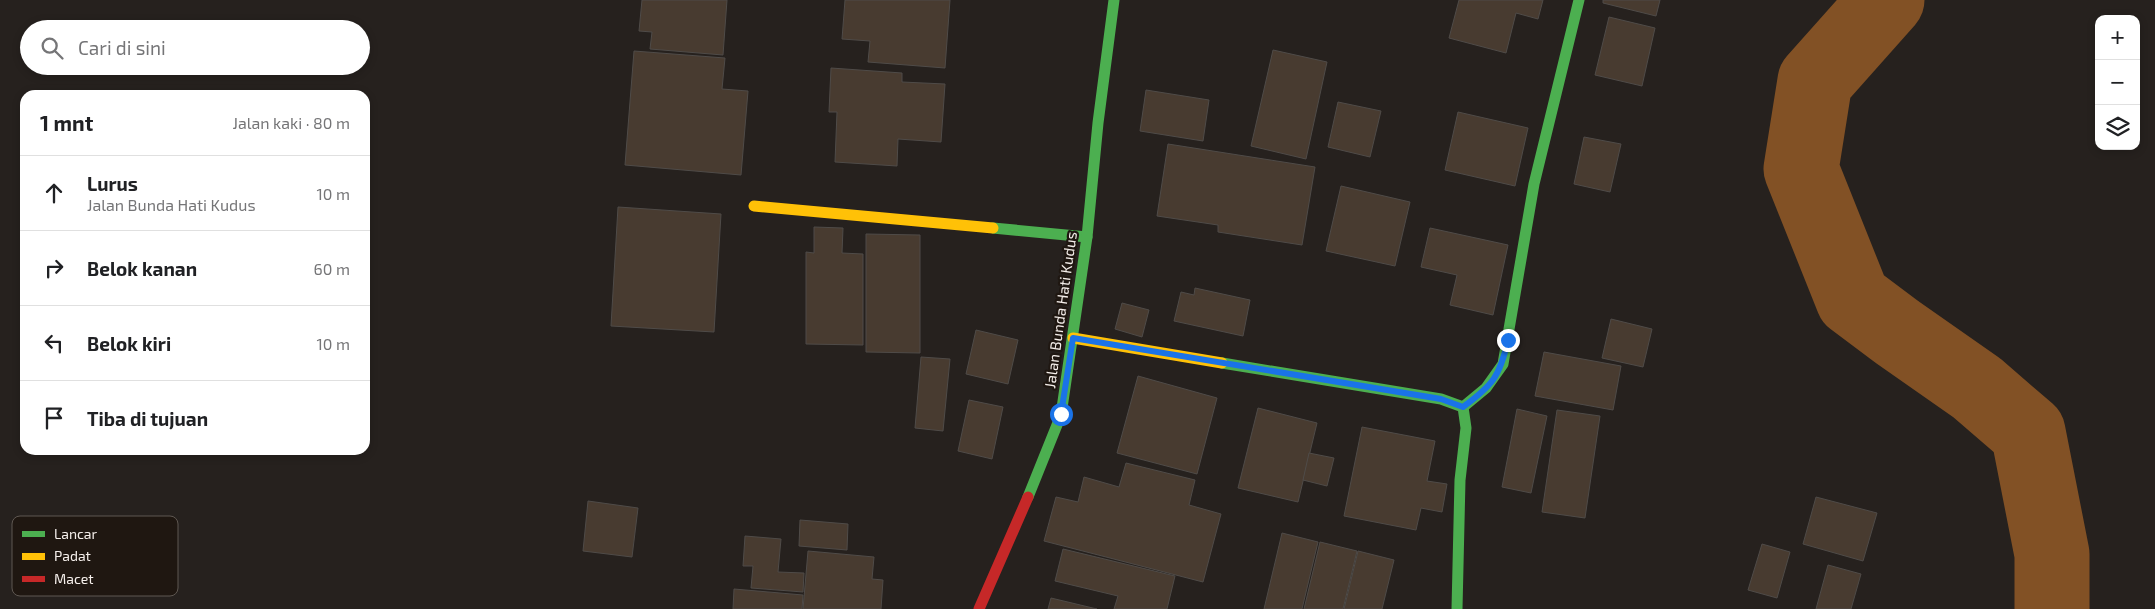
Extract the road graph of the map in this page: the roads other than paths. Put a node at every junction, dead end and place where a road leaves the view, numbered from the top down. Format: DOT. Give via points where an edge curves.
graph roads {
  1 [pos="1114,0"];
  2 [pos="1578,0"];
  3 [pos="754,206"];
  4 [pos="1087,237"];
  5 [pos="1073,338"];
  6 [pos="1463,407"];
  7 [pos="979,609"];
  8 [pos="1457,609"];
  1 -- 4 [label="street, Jalan Bunda Hati Kudus"];
  2 -- 6 [label="street" via="1534,184 1503,364 1496,378"];
  3 -- 4 [label="street"];
  4 -- 5 [label="street, Jalan Bunda Hati Kudus"];
  5 -- 6 [label="street" via="1441,399"];
  5 -- 7 [label="street, Jalan Bunda Hati Kudus" via="1061,414 1013,535"];
  6 -- 8 [label="street" via="1466,428 1460,480"];
}
